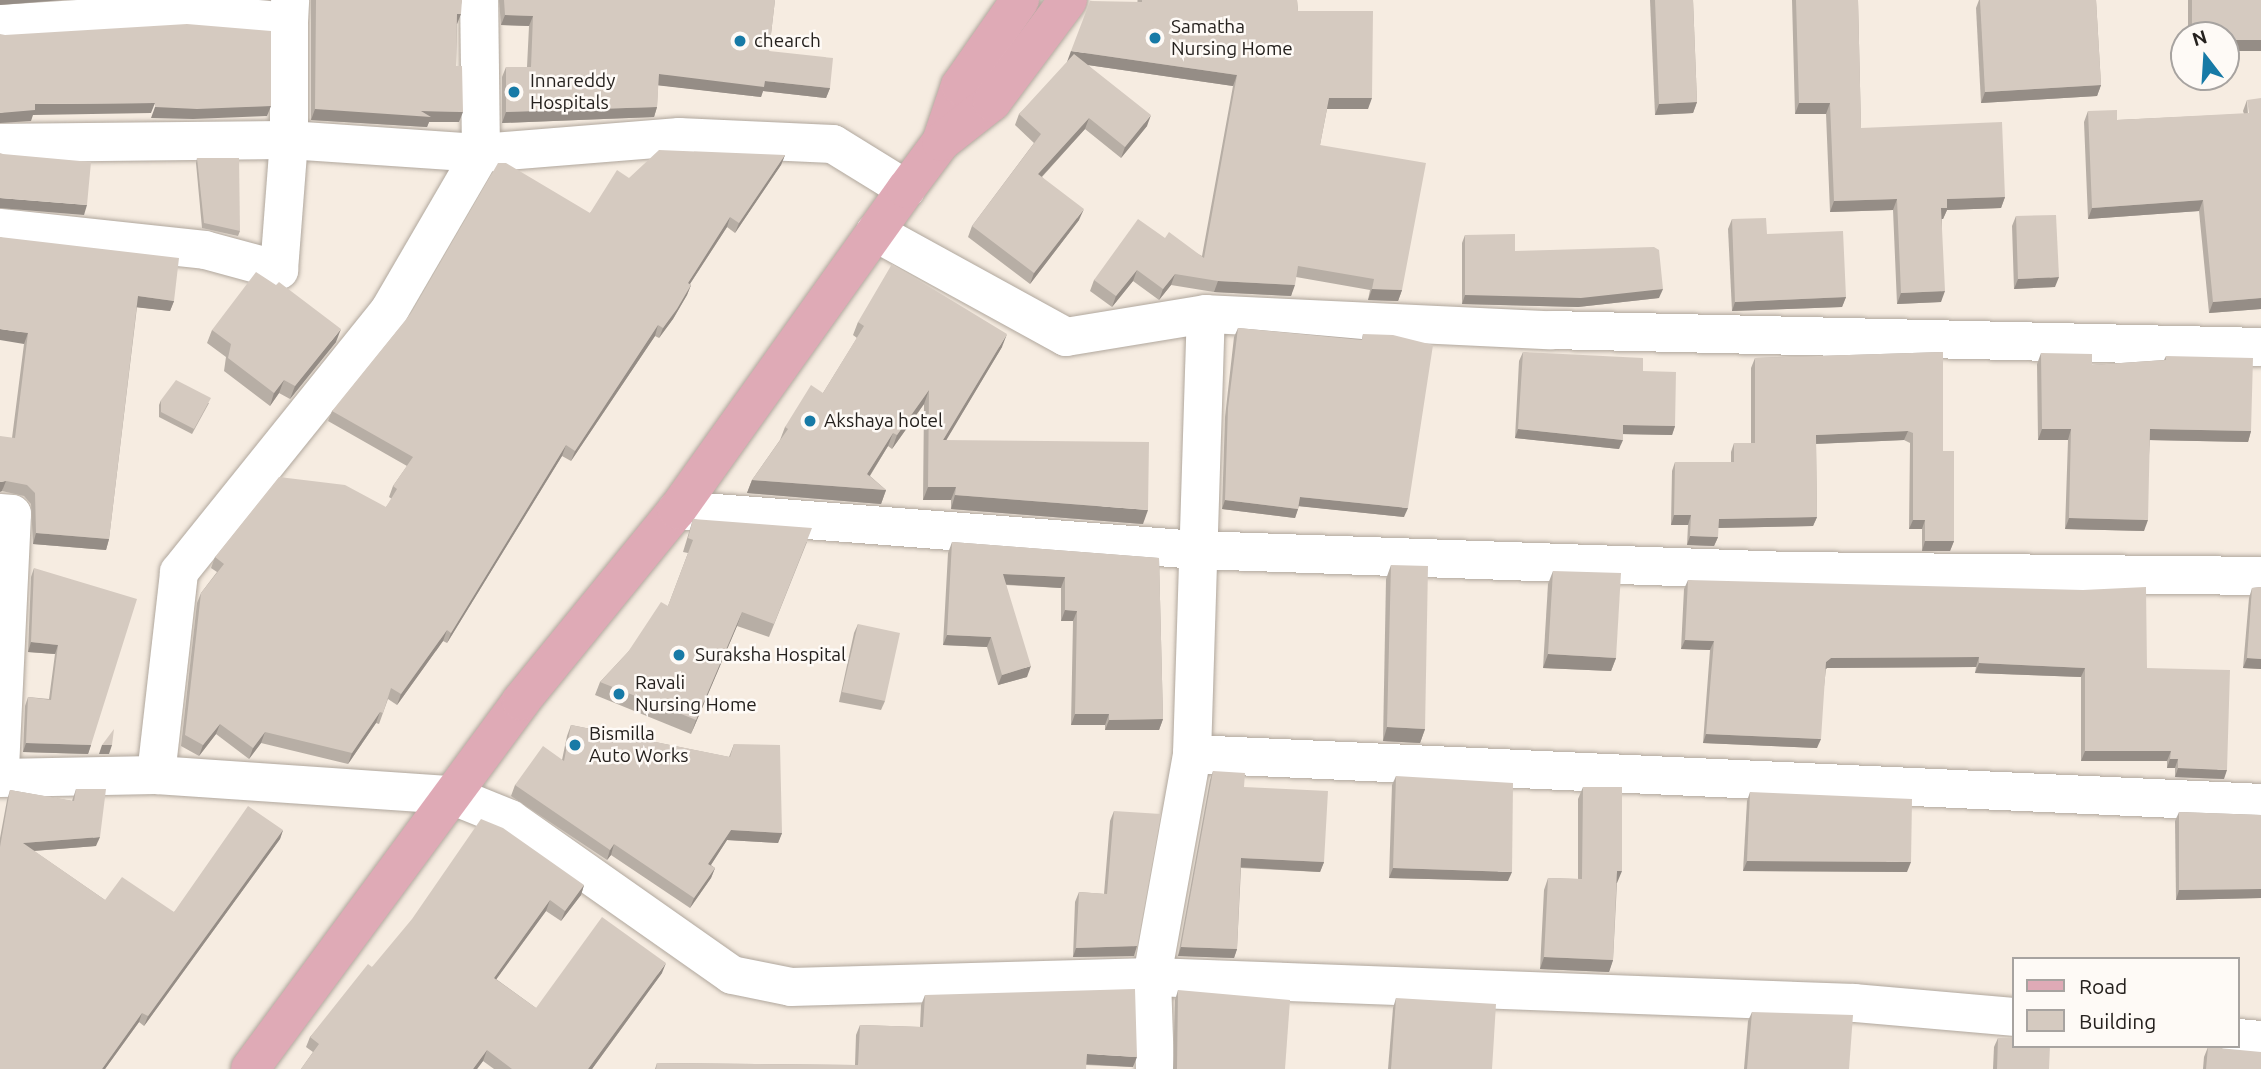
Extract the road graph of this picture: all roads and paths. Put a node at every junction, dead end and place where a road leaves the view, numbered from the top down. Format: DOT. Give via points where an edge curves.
graph roads {
  1 [pos="479,0"];
  2 [pos="1020,0"];
  3 [pos="1068,0"];
  4 [pos="290,11"];
  5 [pos="0,24"];
  6 [pos="289,140"];
  7 [pos="942,142"];
  8 [pos="0,143"];
  9 [pos="481,153"];
  10 [pos="906,189"];
  11 [pos="0,228"];
  12 [pos="875,232"];
  13 [pos="1206,314"];
  14 [pos="2261,347"];
  15 [pos="677,510"];
  16 [pos="0,513"];
  17 [pos="1197,550"];
  18 [pos="2261,576"];
  19 [pos="1192,754"];
  20 [pos="156,775"];
  21 [pos="0,776"];
  22 [pos="451,795"];
  23 [pos="2261,803"];
  24 [pos="1152,978"];
  25 [pos="2012,1017"];
  26 [pos="2240,1038"];
  27 [pos="2261,1040"];
  28 [pos="250,1069"];
  29 [pos="1155,1069"];
  1 -- 9 [label="street"];
  2 -- 7 [label="main road" via="960,86"];
  3 -- 7 [label="main road" via="992,102"];
  4 -- 5 [label="street" via="184,12"];
  4 -- 6 [label="street"];
  6 -- 8 [label="street"];
  6 -- 9 [label="street"];
  6 -- 11 [label="street" via="279,270 205,250"];
  7 -- 10 [label="main road"];
  9 -- 10 [label="street" via="679,137 833,144"];
  9 -- 20 [label="street" via="388,311 179,572"];
  10 -- 12 [label="main road"];
  12 -- 13 [label="street" via="1066,337"];
  12 -- 15 [label="main road"];
  13 -- 14 [label="street" via="1551,330"];
  13 -- 17 [label="street"];
  15 -- 17 [label="street"];
  15 -- 22 [label="main road" via="521,701"];
  16 -- 21 [label="street" via="12,514"];
  17 -- 18 [label="street" via="1790,571"];
  17 -- 19 [label="street"];
  19 -- 23 [label="street"];
  19 -- 24 [label="street"];
  20 -- 21 [label="street"];
  20 -- 22 [label="street"];
  22 -- 24 [label="street" via="510,819 732,975 791,987"];
  22 -- 28 [label="main road"];
  24 -- 25 [label="street" via="1855,1003"];
  24 -- 29 [label="street"];
  26 -- 27 [label="street"];
}
